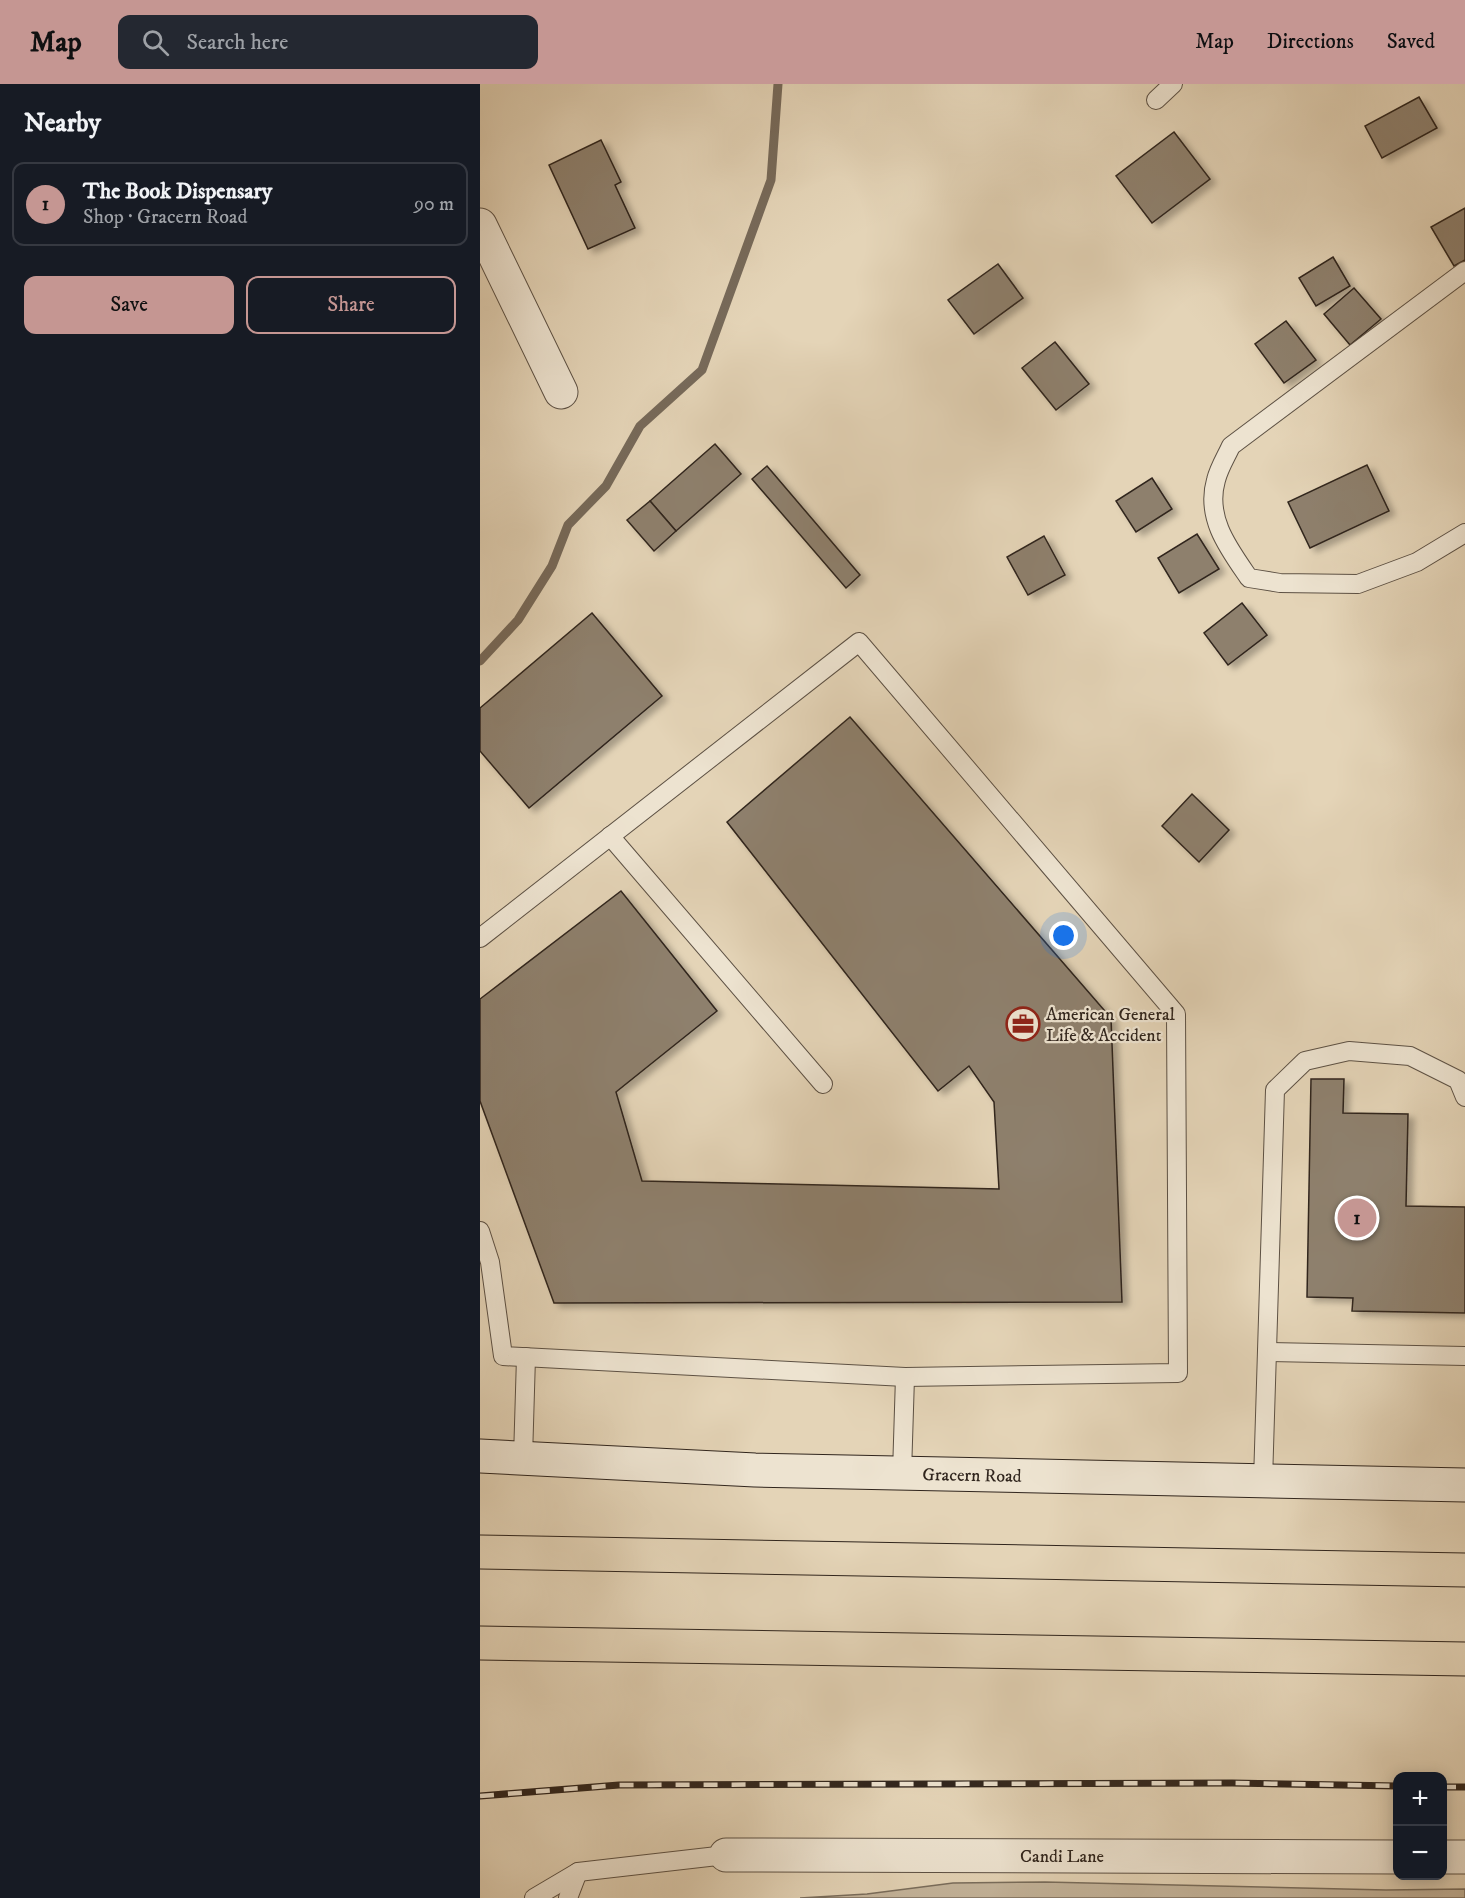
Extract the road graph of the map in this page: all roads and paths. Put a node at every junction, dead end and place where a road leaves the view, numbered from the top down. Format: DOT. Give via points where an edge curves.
graph roads {
  1 [pos="1173,84"];
  2 [pos="1156,100"];
  3 [pos="480,225"];
  4 [pos="1465,271"];
  5 [pos="561,392"];
  6 [pos="1465,533"];
  7 [pos="610,836"];
  8 [pos="480,938"];
  9 [pos="823,1084"];
  10 [pos="1465,1097"];
  11 [pos="480,1231"];
  12 [pos="1267,1352"];
  13 [pos="1465,1356"];
  14 [pos="526,1357"];
  15 [pos="905,1377"];
  16 [pos="480,1456"];
  17 [pos="523,1458"];
  18 [pos="902,1473"];
  19 [pos="1263,1480"];
  20 [pos="1465,1485"];
  21 [pos="480,1552"];
  22 [pos="1465,1570"];
  23 [pos="480,1642"];
  24 [pos="1465,1659"];
  25 [pos="726,1855"];
  26 [pos="1393,1857"];
  27 [pos="1447,1857"];
  28 [pos="1465,1857"];
  29 [pos="578,1872"];
  30 [pos="534,1898"];
  31 [pos="568,1898"];
  1 -- 2 [label="lane"];
  3 -- 5 [label="street"];
  4 -- 6 [label="lane" via="1231,446 1215,481 1214,506 1221,537 1249,578 1281,583 1358,584 1417,562"];
  7 -- 8 [label="lane"];
  7 -- 9 [label="lane"];
  7 -- 15 [label="lane" via="859,642 1176,1014 1178,1372"];
  10 -- 12 [label="lane" via="1458,1080 1410,1056 1349,1051 1305,1061 1275,1090"];
  11 -- 14 [label="lane" via="490,1262 503,1356"];
  12 -- 13 [label="lane"];
  12 -- 19 [label="lane"];
  14 -- 15 [label="lane"];
  14 -- 17 [label="lane"];
  15 -- 18 [label="lane"];
  16 -- 17 [label="street, Gracern Road"];
  17 -- 18 [label="street, Gracern Road"];
  18 -- 19 [label="street, Gracern Road"];
  19 -- 20 [label="street, Gracern Road"];
  21 -- 22 [label="highway"];
  23 -- 24 [label="highway"];
  25 -- 26 [label="street, Candi Lane"];
  25 -- 29 [label="lane"];
  27 -- 28 [label="street"];
  29 -- 30 [label="lane"];
  29 -- 31 [label="lane"];
}
